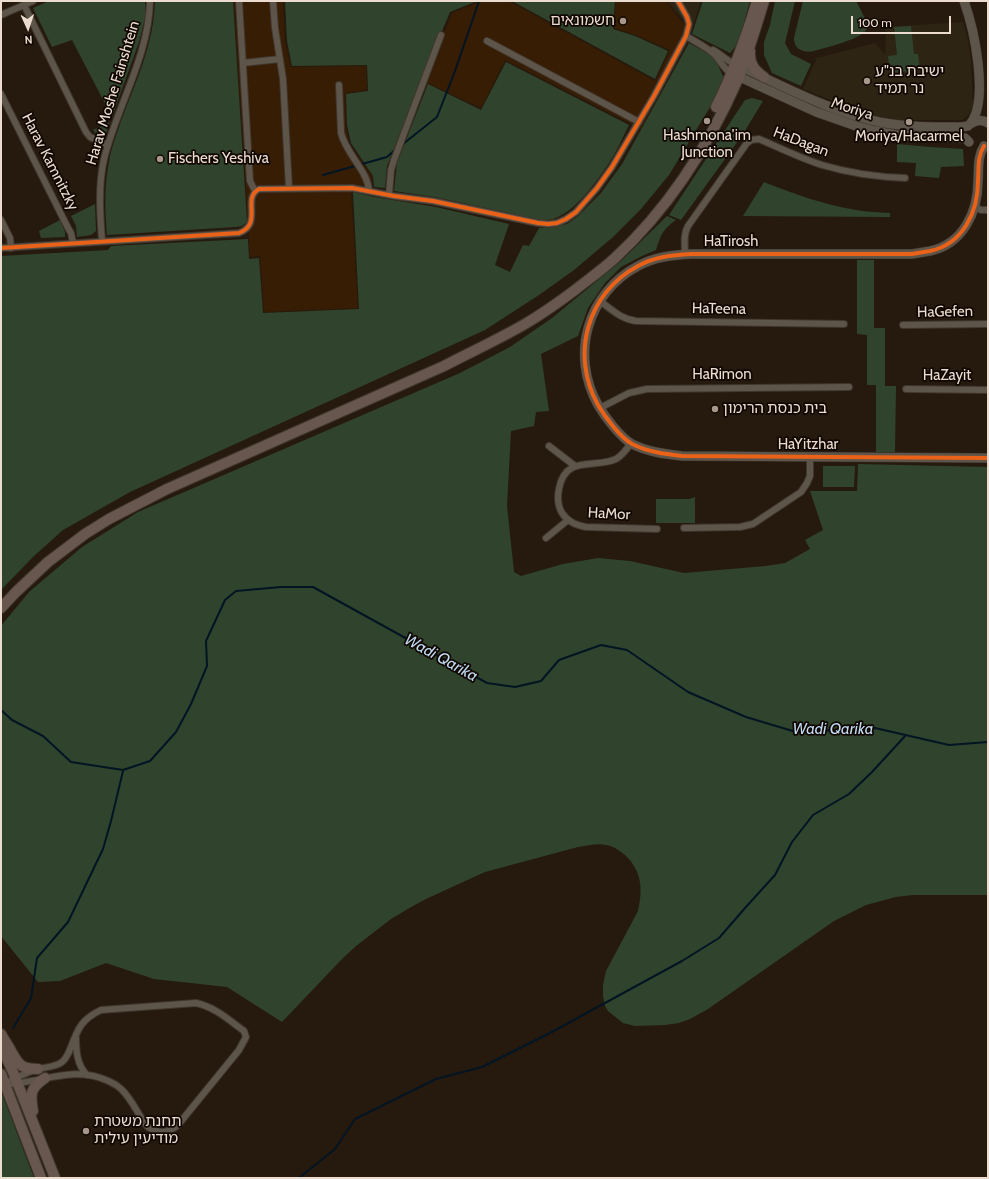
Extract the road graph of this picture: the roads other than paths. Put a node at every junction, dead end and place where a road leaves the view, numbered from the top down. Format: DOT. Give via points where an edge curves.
graph roads {
  1 [pos="33,1"];
  2 [pos="150,1"];
  3 [pos="239,1"];
  4 [pos="273,1"];
  5 [pos="678,1"];
  6 [pos="757,1"];
  7 [pos="764,1"];
  8 [pos="964,1"];
  9 [pos="24,5"];
  10 [pos="1,15"];
  11 [pos="441,35"];
  12 [pos="686,36"];
  13 [pos="487,41"];
  14 [pos="750,43"];
  15 [pos="702,46"];
  16 [pos="280,59"];
  17 [pos="243,63"];
  18 [pos="737,71"];
  19 [pos="764,77"];
  20 [pos="339,85"];
  21 [pos="979,93"];
  22 [pos="1,94"];
  23 [pos="639,122"];
  24 [pos="987,123"];
  25 [pos="969,125"];
  26 [pos="971,144"];
  27 [pos="108,145"];
  28 [pos="987,145"];
  29 [pos="978,165"];
  30 [pos="905,178"];
  31 [pos="289,188"];
  32 [pos="255,191"];
  33 [pos="369,191"];
  34 [pos="389,195"];
  35 [pos="975,207"];
  36 [pos="988,210"];
  37 [pos="1,220"];
  38 [pos="102,241"];
  39 [pos="73,243"];
  40 [pos="1,248"];
  41 [pos="11,248"];
  42 [pos="685,254"];
  43 [pos="600,301"];
  44 [pos="844,324"];
  45 [pos="988,324"];
  46 [pos="903,325"];
  47 [pos="849,387"];
  48 [pos="906,389"];
  49 [pos="988,390"];
  50 [pos="600,408"];
  51 [pos="631,443"];
  52 [pos="549,446"];
  53 [pos="810,457"];
  54 [pos="988,458"];
  55 [pos="575,466"];
  56 [pos="568,520"];
  57 [pos="684,528"];
  58 [pos="657,529"];
  59 [pos="546,538"];
  60 [pos="1,599"];
  61 [pos="1,608"];
  62 [pos="77,1033"];
  63 [pos="1,1034"];
  64 [pos="1,1046"];
  65 [pos="38,1069"];
  66 [pos="1,1074"];
  67 [pos="87,1075"];
  68 [pos="45,1078"];
  69 [pos="16,1081"];
  70 [pos="5,1084"];
  71 [pos="35,1129"];
  72 [pos="55,1176"];
  73 [pos="41,1178"];
  1 -- 9 [label="street"];
  2 -- 27 [label="street, Harav Moshe Fainshtein" via="149,20 142,49"];
  3 -- 17 [label="street"];
  4 -- 16 [label="street"];
  5 -- 12 [label="street" via="689,24"];
  6 -- 18 [label="main road"];
  7 -- 14 [label="main road"];
  8 -- 21 [label="street" via="975,39"];
  9 -- 10 [label="street"];
  9 -- 27 [label="street" via="86,132 90,137"];
  11 -- 34 [label="street" via="394,160"];
  12 -- 15 [label="street"];
  12 -- 23 [label="street"];
  13 -- 23 [label="street"];
  14 -- 18 [label="main road"];
  14 -- 19 [label="main road" via="749,56 752,66"];
  15 -- 18 [label="street" via="716,51"];
  15 -- 18 [label="street" via="715,54 725,70"];
  16 -- 17 [label="street"];
  16 -- 31 [label="street"];
  17 -- 32 [label="street" via="250,181"];
  18 -- 19 [label="street, Moriya"];
  18 -- 26 [label="street, Moriya" via="823,115 856,126 897,135 965,138"];
  18 -- 60 [label="main road" via="702,137 660,200 610,254 565,289 522,319 472,345 164,484 106,514 44,557"];
  18 -- 61 [label="main road" via="711,134 665,203 614,259 569,294 525,324 444,366 167,489 109,519 48,562"];
  19 -- 25 [label="street, Moriya" via="834,108 877,121 915,126"];
  20 -- 33 [label="street" via="341,133 348,151 364,175"];
  21 -- 24 [label="street" via="981,110"];
  21 -- 25 [label="street" via="977,113"];
  22 -- 39 [label="street, Harav Kamnitzky" via="71,233"];
  23 -- 34 [label="street" via="597,188 576,212 557,223 538,223 433,200"];
  24 -- 25 [label="street, Moriya" via="978,120"];
  25 -- 26 [label="street, HaTirosh" via="966,134"];
  26 -- 28 [label="street, Moriya" via="977,147"];
  26 -- 29 [label="street, HaTirosh"];
  27 -- 38 [label="street, Harav Moshe Fainshtein" via="100,189"];
  28 -- 29 [label="street, HaTirosh" via="981,151"];
  29 -- 35 [label="street, HaTirosh"];
  30 -- 42 [label="street, HaDagan" via="846,171 810,161 759,139 751,140 685,231"];
  31 -- 32 [label="street"];
  31 -- 33 [label="street" via="341,187"];
  32 -- 38 [label="street" via="252,196 249,226 239,233"];
  33 -- 34 [label="street"];
  35 -- 36 [label="street"];
  35 -- 42 [label="street, HaTirosh" via="959,234 950,242 931,251 912,254"];
  37 -- 41 [label="street" via="10,238"];
  38 -- 39 [label="street"];
  39 -- 41 [label="street"];
  40 -- 41 [label="street"];
  42 -- 43 [label="street, HaTirosh" via="664,256 638,266 617,281"];
  43 -- 44 [label="street, HaTeena" via="620,317 636,321"];
  43 -- 50 [label="street, HaTirosh" via="585,339 584,352 588,383"];
  45 -- 46 [label="street, HaGefen"];
  47 -- 50 [label="street, HaRimon" via="647,389 629,392"];
  48 -- 49 [label="street, HaZayit"];
  50 -- 51 [label="street, HaTirosh" via="612,425"];
  51 -- 53 [label="street, HaYitzhar" via="656,453 669,455"];
  51 -- 55 [label="street" via="623,455 616,459"];
  52 -- 55 [label="street"];
  53 -- 54 [label="street, HaYitzhar"];
  53 -- 57 [label="street" via="810,476 801,492 753,524 740,527"];
  55 -- 56 [label="street, HaMor" via="563,477 559,486 558,504"];
  56 -- 58 [label="street, HaMor" via="586,527"];
  56 -- 59 [label="street"];
  62 -- 65 [label="street" via="62,1062"];
  62 -- 67 [label="street" via="77,1056"];
  62 -- 67 [label="street" via="88,1017 101,1010 196,1003 214,1009 246,1034 239,1050 178,1125 166,1132 148,1127 120,1088 103,1079"];
  63 -- 65 [label="main road" via="17,1062 30,1069"];
  64 -- 69 [label="main road"];
  65 -- 69 [label="street"];
  66 -- 70 [label="main road"];
  67 -- 68 [label="street"];
  68 -- 69 [label="street"];
  68 -- 71 [label="main road" via="36,1084 30,1098"];
  69 -- 70 [label="street"];
  69 -- 71 [label="main road"];
  70 -- 73 [label="main road"];
  71 -- 72 [label="main road"];
}
